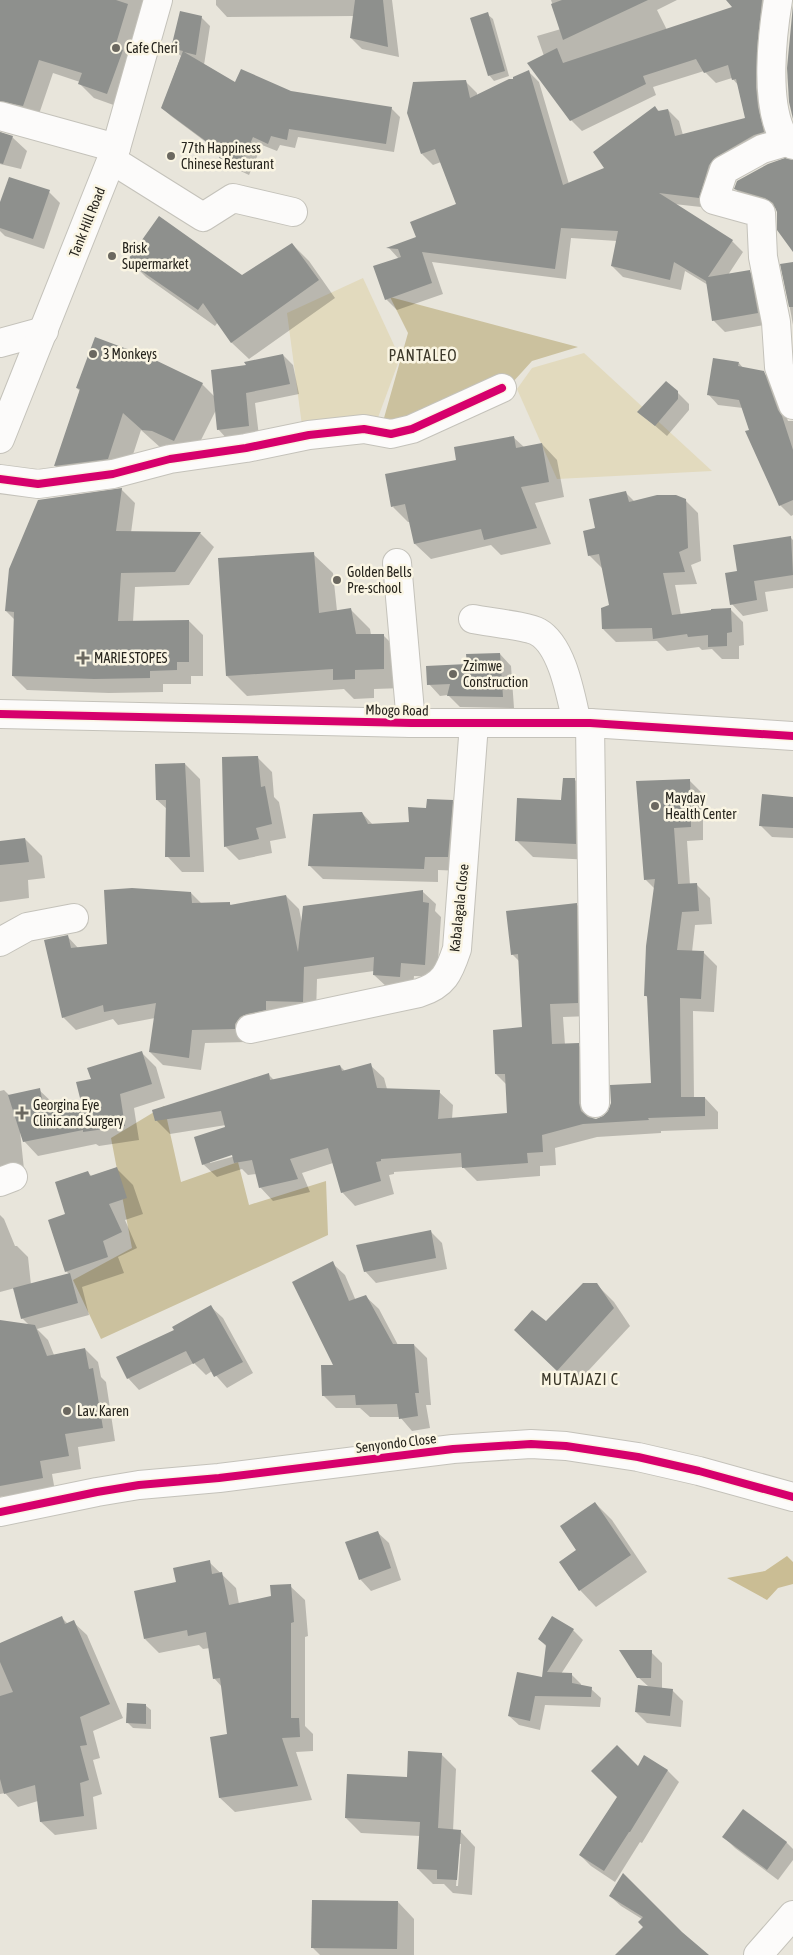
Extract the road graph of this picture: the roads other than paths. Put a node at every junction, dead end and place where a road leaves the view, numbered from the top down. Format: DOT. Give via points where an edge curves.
graph roads {
  1 [pos="158,0"];
  2 [pos="778,0"];
  3 [pos="0,116"];
  4 [pos="791,143"];
  5 [pos="114,154"];
  6 [pos="293,212"];
  7 [pos="44,331"];
  8 [pos="0,343"];
  9 [pos="502,388"];
  10 [pos="793,405"];
  11 [pos="0,439"];
  12 [pos="0,479"];
  13 [pos="397,563"];
  14 [pos="473,619"];
  15 [pos="1,719"];
  16 [pos="410,723"];
  17 [pos="583,723"];
  18 [pos="474,724"];
  19 [pos="793,736"];
  20 [pos="74,918"];
  21 [pos="0,942"];
  22 [pos="250,1029"];
  23 [pos="595,1102"];
  24 [pos="793,1497"];
  25 [pos="0,1512"];
  26 [pos="793,1916"];
  27 [pos="758,1955"];
  1 -- 5 [label="street, Tank Hill Road"];
  2 -- 4 [label="street" via="772,84 774,111 783,136"];
  3 -- 5 [label="street"];
  4 -- 10 [label="street" via="762,149 724,170 714,200 761,213 763,257 776,322 779,367"];
  5 -- 6 [label="street" via="203,216 233,198"];
  5 -- 7 [label="street, Tank Hill Road"];
  7 -- 8 [label="street"];
  7 -- 11 [label="street, Tank Hill Road"];
  9 -- 12 [label="street" via="412,429 391,434 364,428 310,435 170,459 113,474 38,484"];
  13 -- 16 [label="street"];
  14 -- 17 [label="street" via="538,632 554,648"];
  15 -- 16 [label="street, Mbogo Road"];
  16 -- 18 [label="street, Mbogo Road"];
  17 -- 18 [label="street, Mbogo Road"];
  17 -- 19 [label="street, Mbogo Road"];
  17 -- 23 [label="street"];
  18 -- 22 [label="street, Kabalagala Close" via="457,949 447,973 434,988 419,993"];
  20 -- 21 [label="street" via="27,926"];
  24 -- 25 [label="street, Senyondo Close" via="638,1457 531,1444 454,1449 140,1485"];
  26 -- 27 [label="street"];
}
